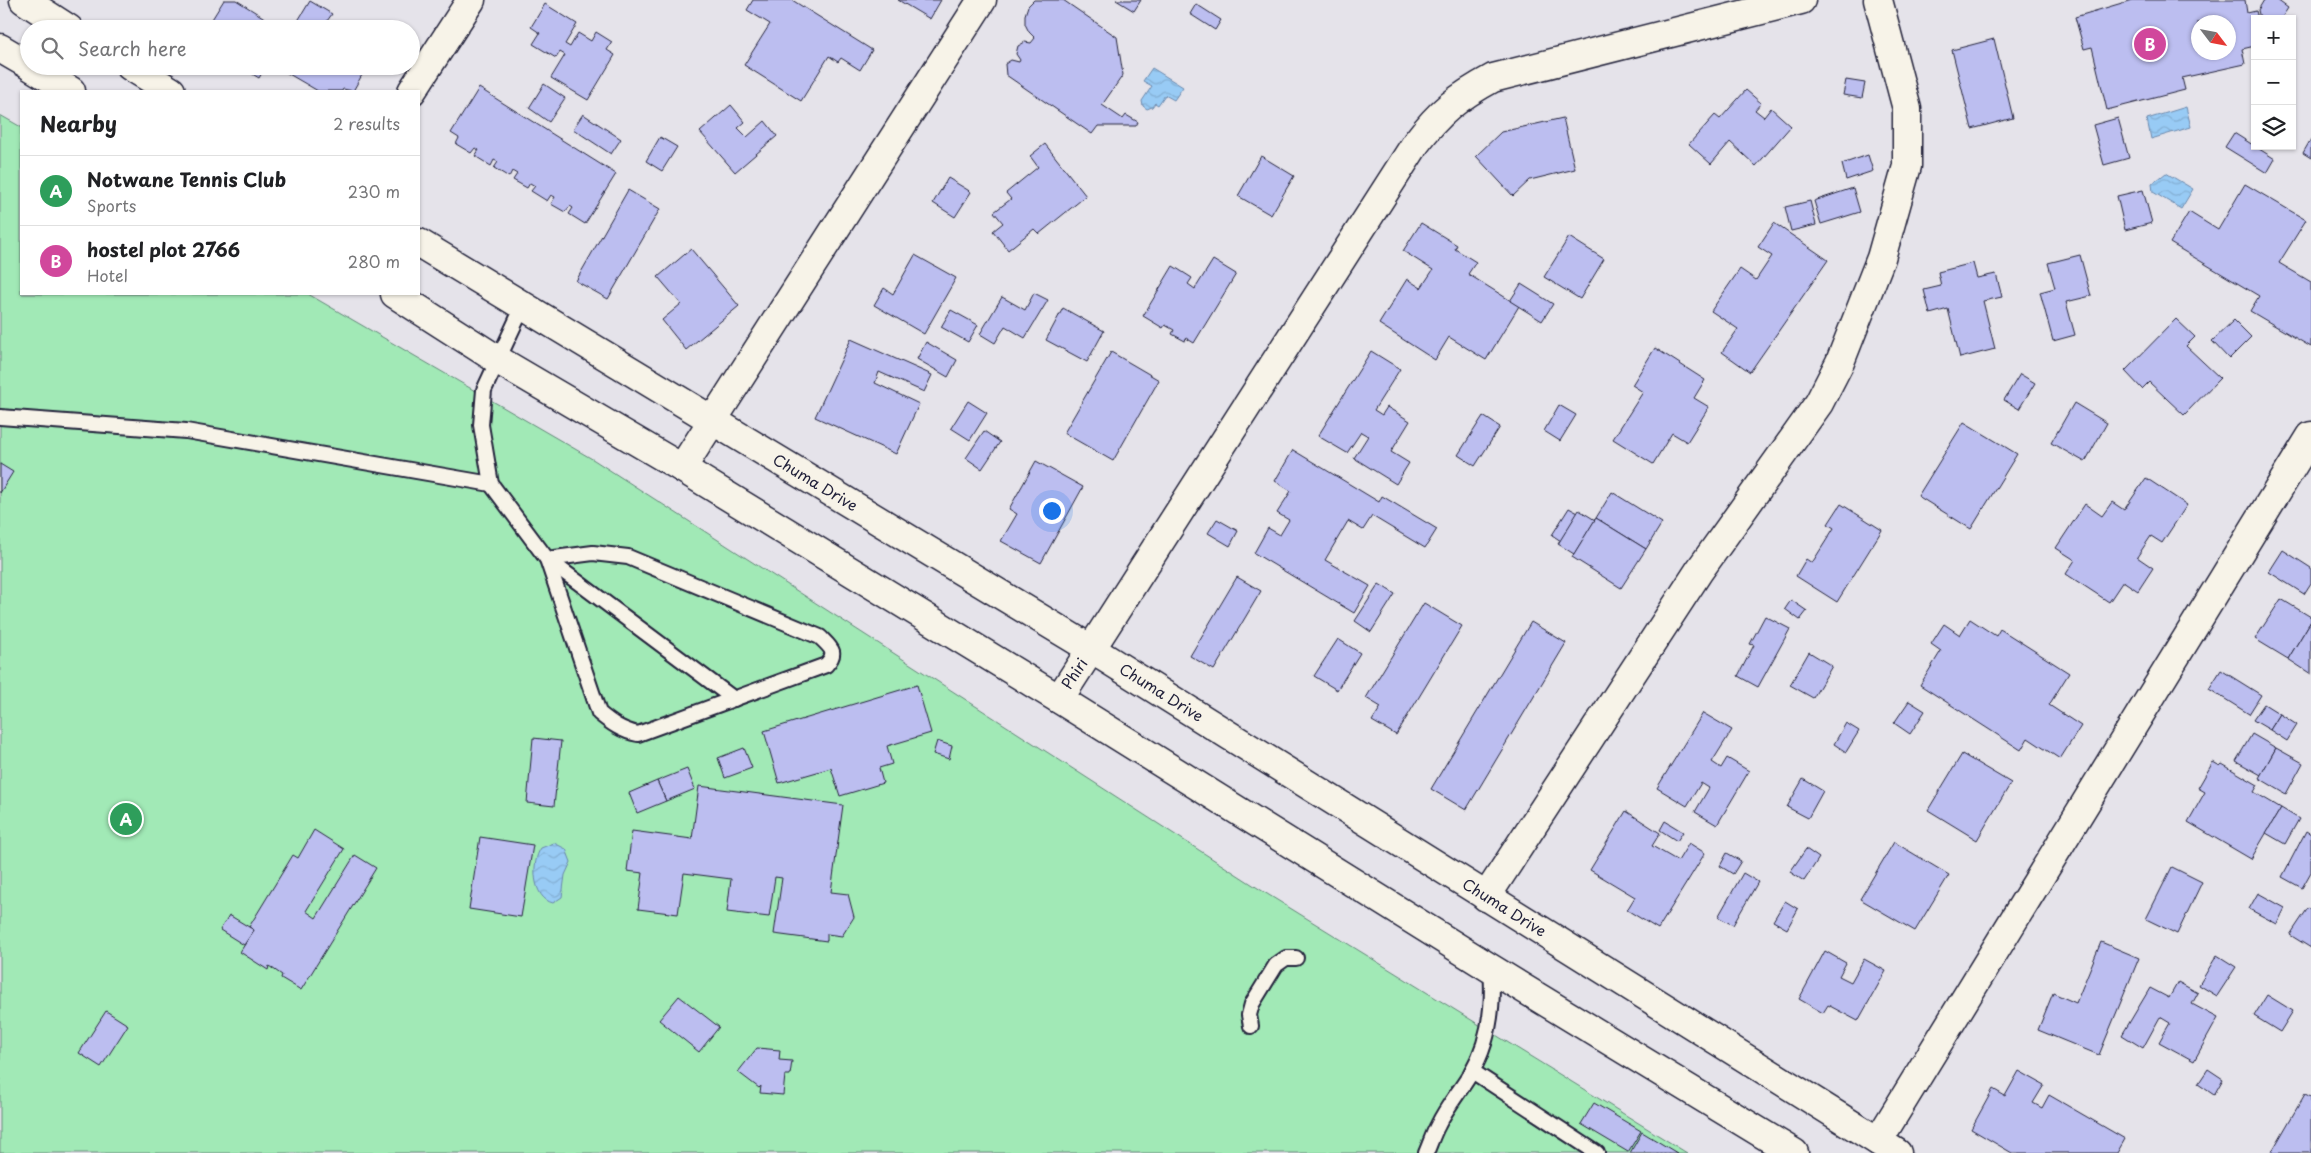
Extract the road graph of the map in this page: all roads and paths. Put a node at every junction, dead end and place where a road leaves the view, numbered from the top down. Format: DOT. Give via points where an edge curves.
graph roads {
  1 [pos="24,0"];
  2 [pos="472,0"];
  3 [pos="982,0"];
  4 [pos="1801,0"];
  5 [pos="1878,0"];
  6 [pos="55,20"];
  7 [pos="0,48"];
  8 [pos="20,60"];
  9 [pos="44,75"];
  10 [pos="145,75"];
  11 [pos="68,90"];
  12 [pos="169,90"];
  13 [pos="413,90"];
  14 [pos="420,244"];
  15 [pos="397,295"];
  16 [pos="522,306"];
  17 [pos="498,360"];
  18 [pos="0,418"];
  19 [pos="712,421"];
  20 [pos="2311,436"];
  21 [pos="682,468"];
  22 [pos="491,484"];
  23 [pos="547,559"];
  24 [pos="1091,650"];
  25 [pos="734,699"];
  26 [pos="1059,699"];
  27 [pos="1486,897"];
  28 [pos="1296,958"];
  29 [pos="1490,968"];
  30 [pos="1251,1026"];
  31 [pos="1472,1071"];
  32 [pos="1888,1147"];
  33 [pos="1426,1153"];
  34 [pos="1597,1153"];
  35 [pos="1794,1153"];
  1 -- 6 [label="street"];
  2 -- 13 [label="street"];
  3 -- 19 [label="street"];
  4 -- 24 [label="street, Phiri" via="1493,78 1460,96 1434,119"];
  5 -- 27 [label="street" via="1907,109 1907,166 1881,258 1840,362 1819,403 1698,571"];
  7 -- 8 [label="street"];
  9 -- 11 [label="street"];
  10 -- 12 [label="street"];
  14 -- 16 [label="street, Chuma Drive"];
  15 -- 17 [label="street"];
  16 -- 17 [label="lane"];
  16 -- 19 [label="street, Chuma Drive"];
  17 -- 21 [label="street"];
  17 -- 22 [label="lane" via="484,390 481,425"];
  18 -- 22 [label="lane" via="186,431"];
  19 -- 21 [label="street"];
  19 -- 24 [label="street, Chuma Drive"];
  20 -- 32 [label="street"];
  21 -- 26 [label="street"];
  22 -- 23 [label="lane"];
  23 -- 25 [label="lane"];
  23 -- 25 [label="lane" via="599,712 607,720 627,732 638,734"];
  23 -- 25 [label="lane" via="593,553 628,557 820,637 833,653 826,665"];
  24 -- 26 [label="street, Phiri"];
  24 -- 27 [label="street, Chuma Drive"];
  26 -- 29 [label="street"];
  27 -- 32 [label="street, Chuma Drive"];
  28 -- 30 [label="lane" via="1286,958 1276,965 1252,1004"];
  29 -- 31 [label="lane" via="1493,997 1490,1023"];
  29 -- 35 [label="street"];
  31 -- 33 [label="lane" via="1438,1123"];
  31 -- 34 [label="lane"];
}
